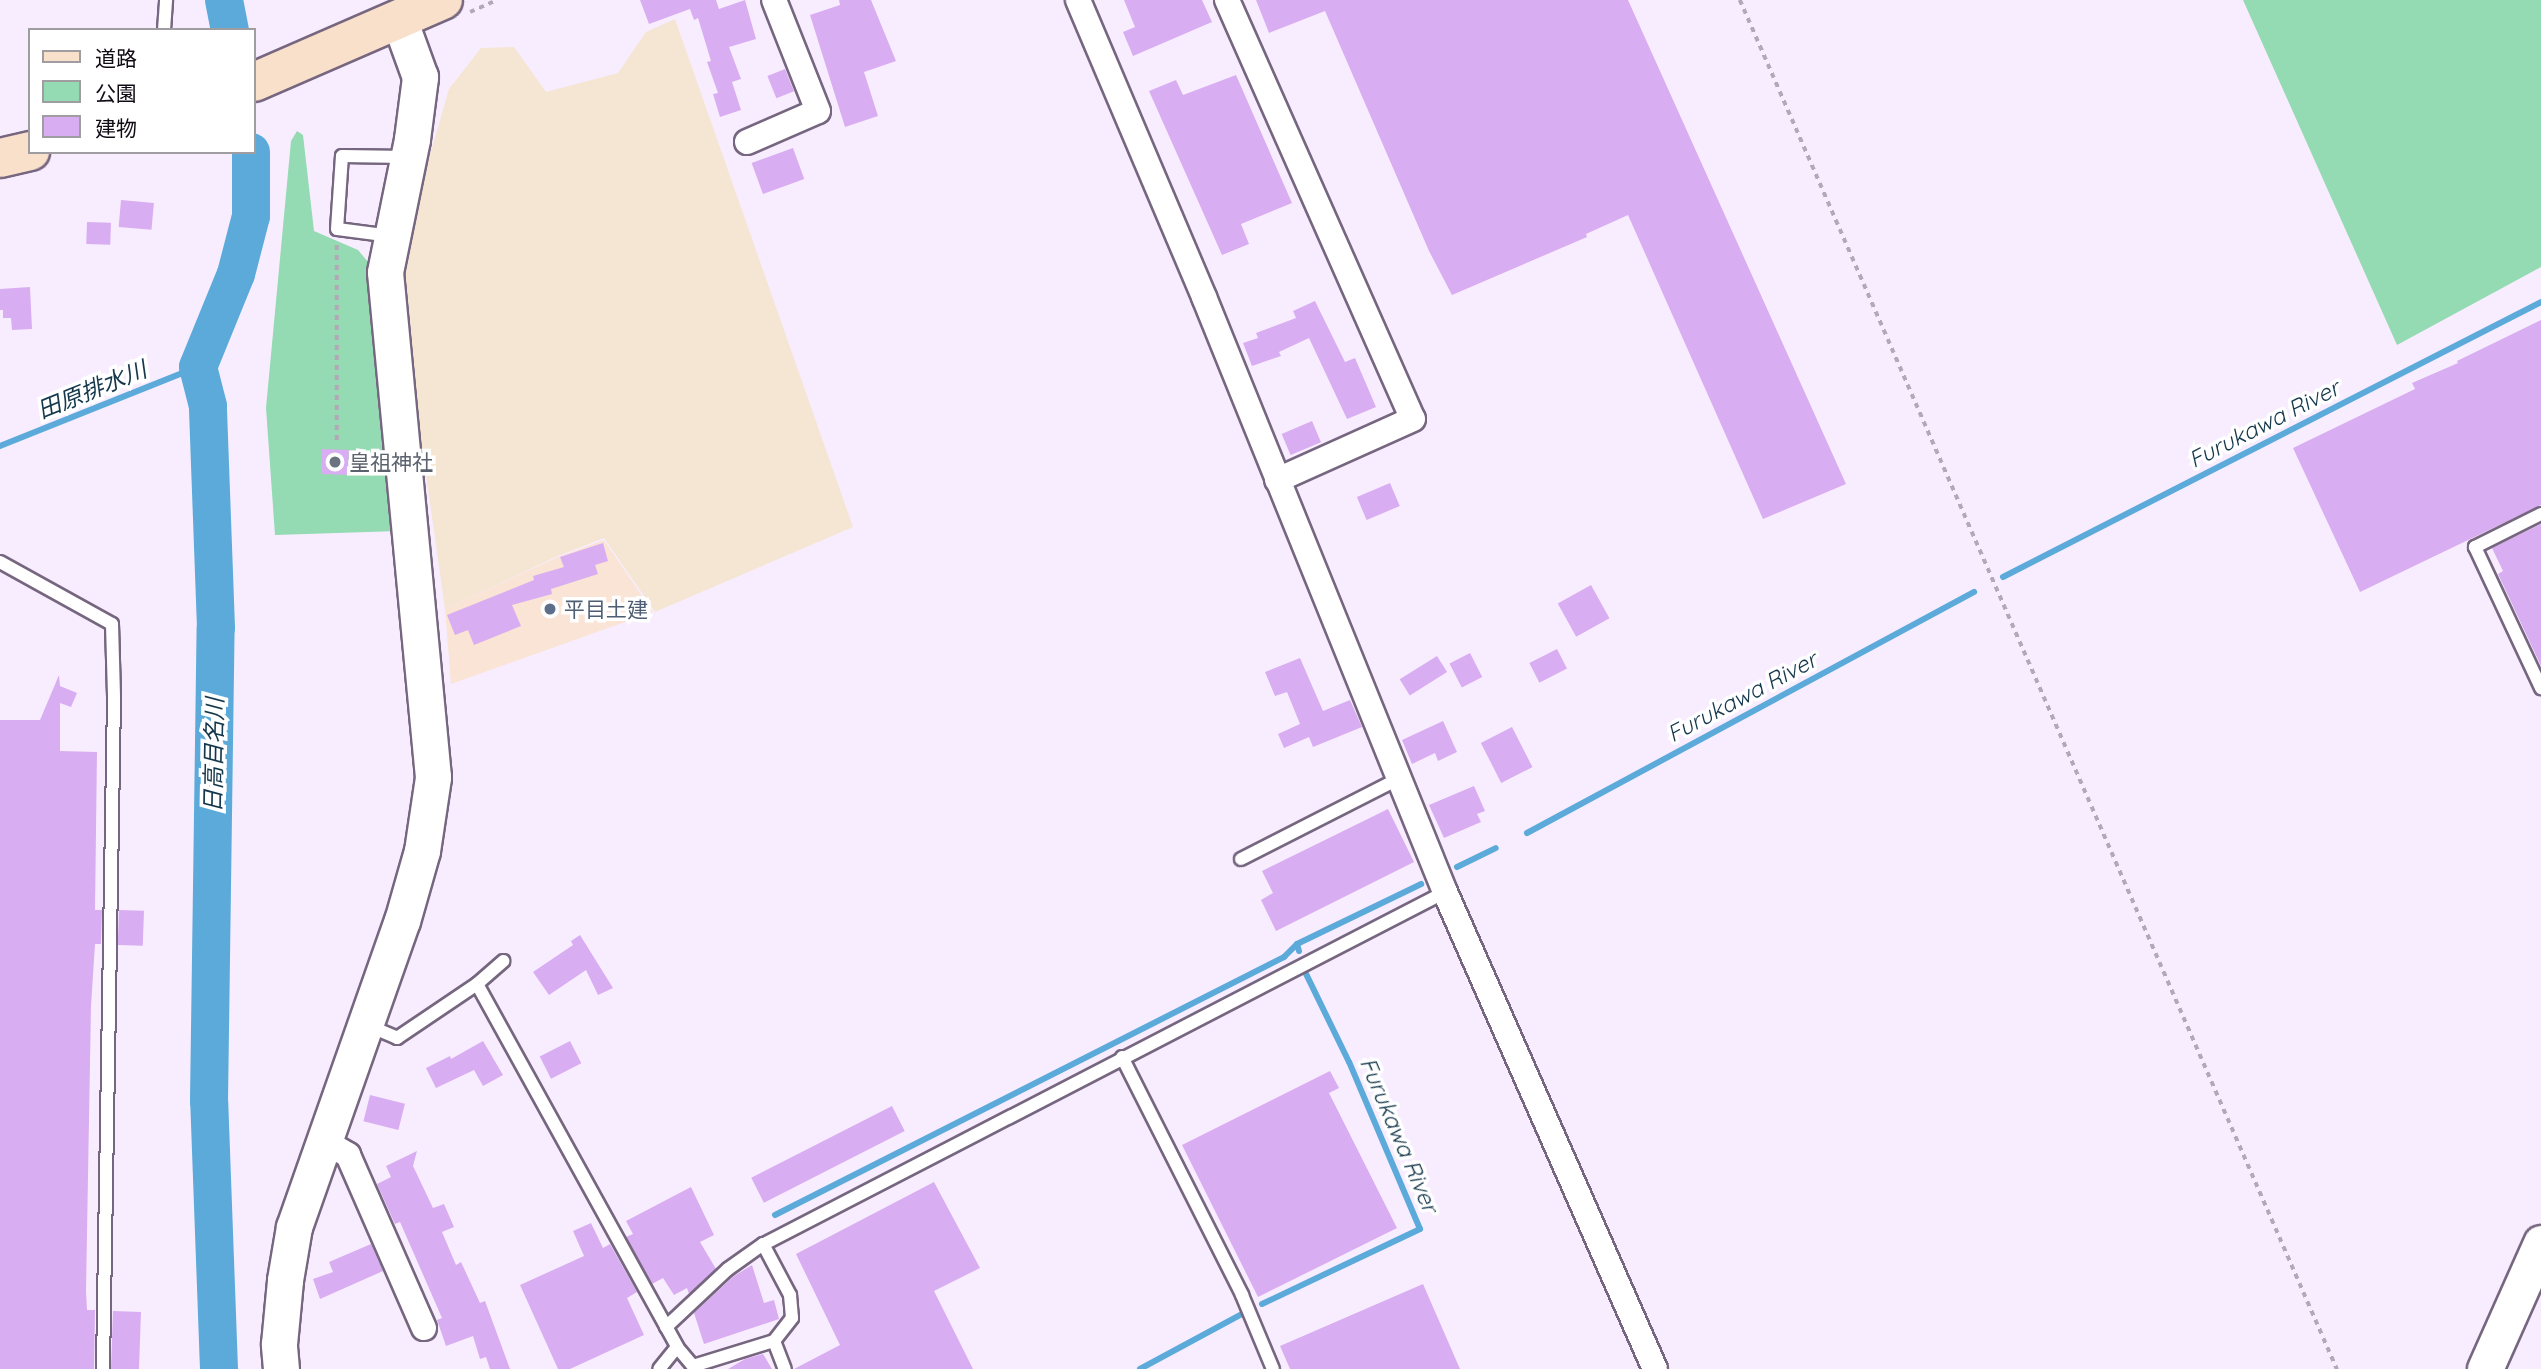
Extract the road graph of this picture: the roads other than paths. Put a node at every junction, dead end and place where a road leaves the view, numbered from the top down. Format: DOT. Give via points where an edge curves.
graph roads {
  1 [pos="166,0"];
  2 [pos="443,0"];
  3 [pos="775,0"];
  4 [pos="1078,0"];
  5 [pos="1227,0"];
  6 [pos="395,10"];
  7 [pos="164,28"];
  8 [pos="256,81"];
  9 [pos="747,142"];
  10 [pos="28,151"];
  11 [pos="408,157"];
  12 [pos="0,158"];
  13 [pos="391,236"];
  14 [pos="1277,480"];
  15 [pos="2541,514"];
  16 [pos="0,562"];
  17 [pos="2541,688"];
  18 [pos="1398,779"];
  19 [pos="1241,859"];
  20 [pos="1445,892"];
  21 [pos="503,961"];
  22 [pos="477,984"];
  23 [pos="365,1024"];
  24 [pos="1122,1057"];
  25 [pos="324,1141"];
  26 [pos="2541,1243"];
  27 [pos="764,1244"];
  28 [pos="666,1327"];
  29 [pos="424,1328"];
  30 [pos="774,1341"];
  31 [pos="677,1347"];
  32 [pos="103,1369"];
  33 [pos="281,1369"];
  34 [pos="659,1369"];
  35 [pos="785,1369"];
  36 [pos="1273,1369"];
  37 [pos="1655,1369"];
  38 [pos="2485,1369"];
  1 -- 7 [label="lane"];
  2 -- 6 [label="main road"];
  3 -- 9 [label="street" via="818,111"];
  4 -- 14 [label="street"];
  5 -- 14 [label="street" via="1413,419"];
  6 -- 8 [label="main road"];
  6 -- 11 [label="street" via="420,77"];
  10 -- 12 [label="main road"];
  11 -- 13 [label="street"];
  11 -- 13 [label="lane" via="342,156 337,229"];
  13 -- 23 [label="street" via="385,272 389,324 433,776 422,851"];
  14 -- 18 [label="street"];
  15 -- 17 [label="lane" via="2476,547"];
  16 -- 32 [label="lane" via="112,624"];
  18 -- 19 [label="lane"];
  18 -- 20 [label="street"];
  20 -- 24 [label="lane"];
  20 -- 37 [label="street"];
  21 -- 22 [label="lane"];
  22 -- 23 [label="lane" via="397,1038"];
  22 -- 28 [label="lane"];
  23 -- 25 [label="street"];
  24 -- 27 [label="lane"];
  24 -- 36 [label="lane" via="1242,1295"];
  25 -- 29 [label="street" via="348,1155"];
  25 -- 33 [label="street" via="294,1227 279,1344"];
  26 -- 38 [label="street"];
  27 -- 28 [label="lane" via="728,1269"];
  27 -- 30 [label="lane" via="790,1295 792,1318"];
  28 -- 31 [label="lane"];
  30 -- 31 [label="lane" via="693,1366"];
  30 -- 35 [label="lane"];
  31 -- 34 [label="lane"];
}
